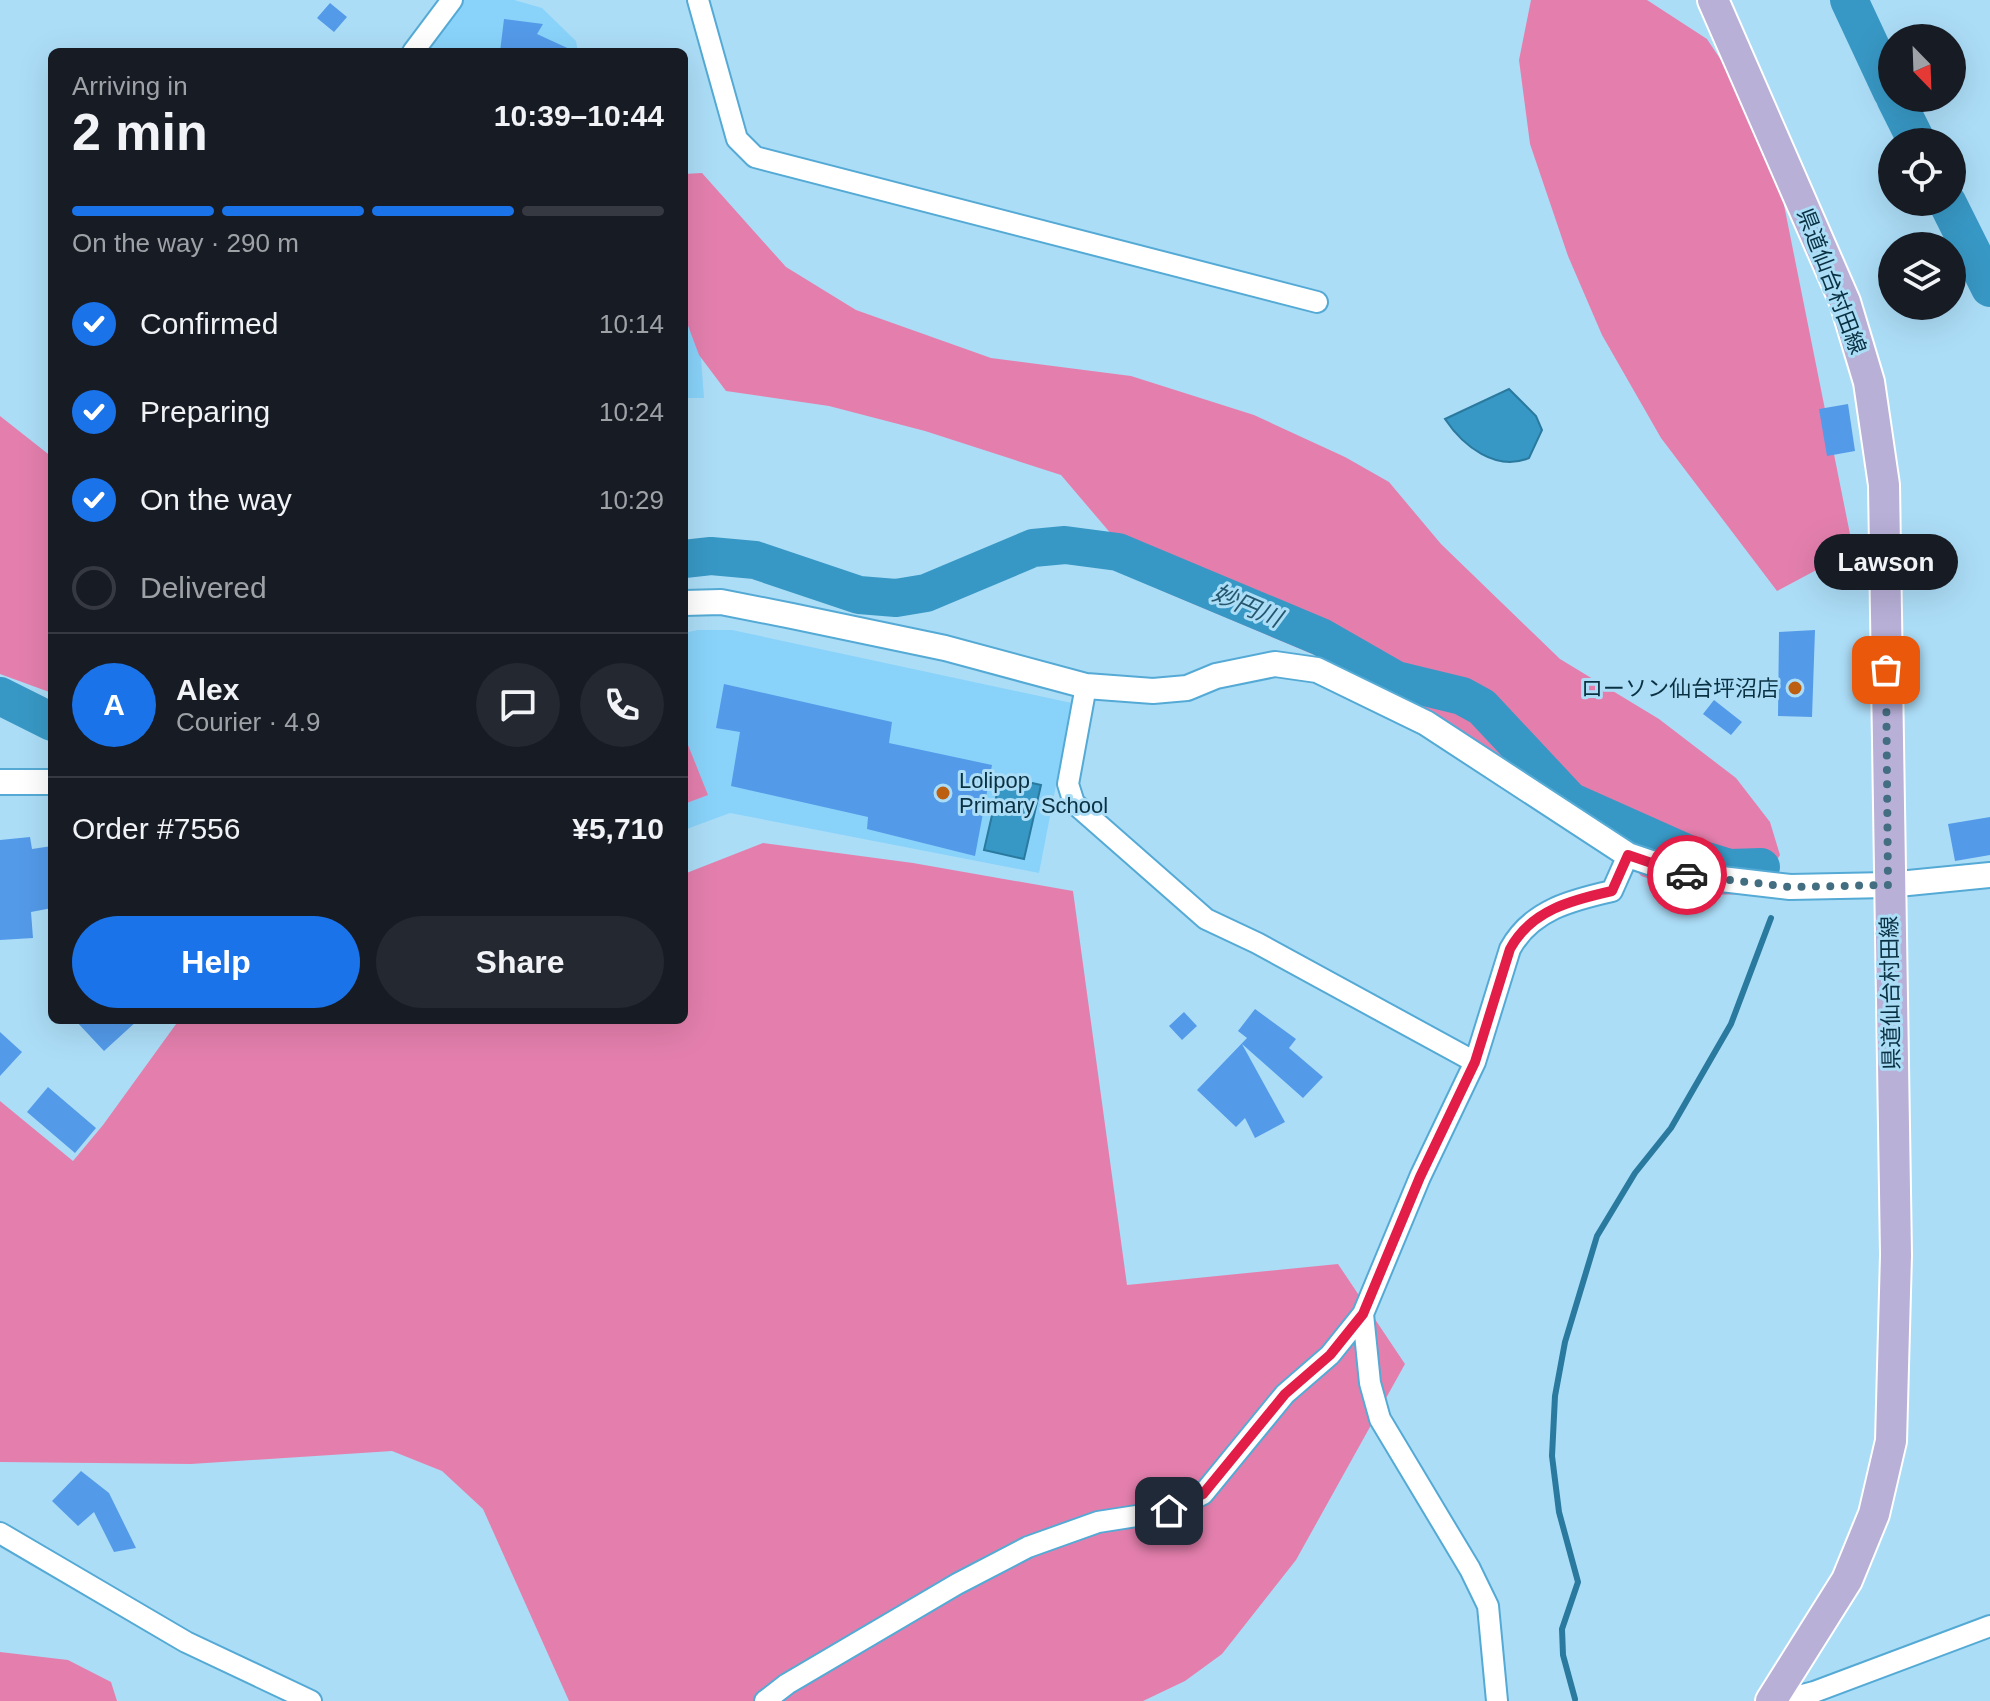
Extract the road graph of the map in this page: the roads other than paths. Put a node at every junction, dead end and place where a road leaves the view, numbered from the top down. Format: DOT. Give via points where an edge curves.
graph roads {
  1 [pos="452,0"];
  2 [pos="698,0"];
  3 [pos="1713,0"];
  4 [pos="416,48"];
  5 [pos="1317,302"];
  6 [pos="688,603"];
  7 [pos="1086,686"];
  8 [pos="0,782"];
  9 [pos="48,782"];
  10 [pos="1628,855"];
  11 [pos="1990,875"];
  12 [pos="1888,885"];
  13 [pos="1475,1062"];
  14 [pos="1363,1314"];
  15 [pos="0,1533"];
  16 [pos="1990,1626"];
  17 [pos="311,1701"];
  18 [pos="765,1701"];
  19 [pos="1497,1701"];
  20 [pos="1771,1701"];
  21 [pos="1779,1701"];
  1 -- 4 [label="street"];
  2 -- 5 [label="street" via="737,139 755,157"];
  3 -- 12 [label="main road, 県道仙台村田線" via="1845,302 1869,382 1884,485"];
  6 -- 7 [label="street" via="721,602 778,613 945,648"];
  7 -- 10 [label="street" via="1164,690 1275,664 1317,670 1426,723"];
  7 -- 13 [label="street" via="1068,784 1074,803 1206,919"];
  8 -- 9 [label="street"];
  10 -- 12 [label="street" via="1721,881 1790,887"];
  10 -- 13 [label="street" via="1612,891 1558,905 1519,932"];
  11 -- 12 [label="street"];
  12 -- 20 [label="main road, 県道仙台村田線" via="1896,1255 1891,1441 1874,1514 1847,1580"];
  13 -- 14 [label="street"];
  14 -- 18 [label="street" via="1330,1355 1285,1394 1203,1494 1169,1511 1098,1522 1028,1547"];
  14 -- 19 [label="street" via="1370,1383 1380,1419 1488,1606"];
  15 -- 17 [label="street" via="186,1642"];
  16 -- 21 [label="street"];
}
